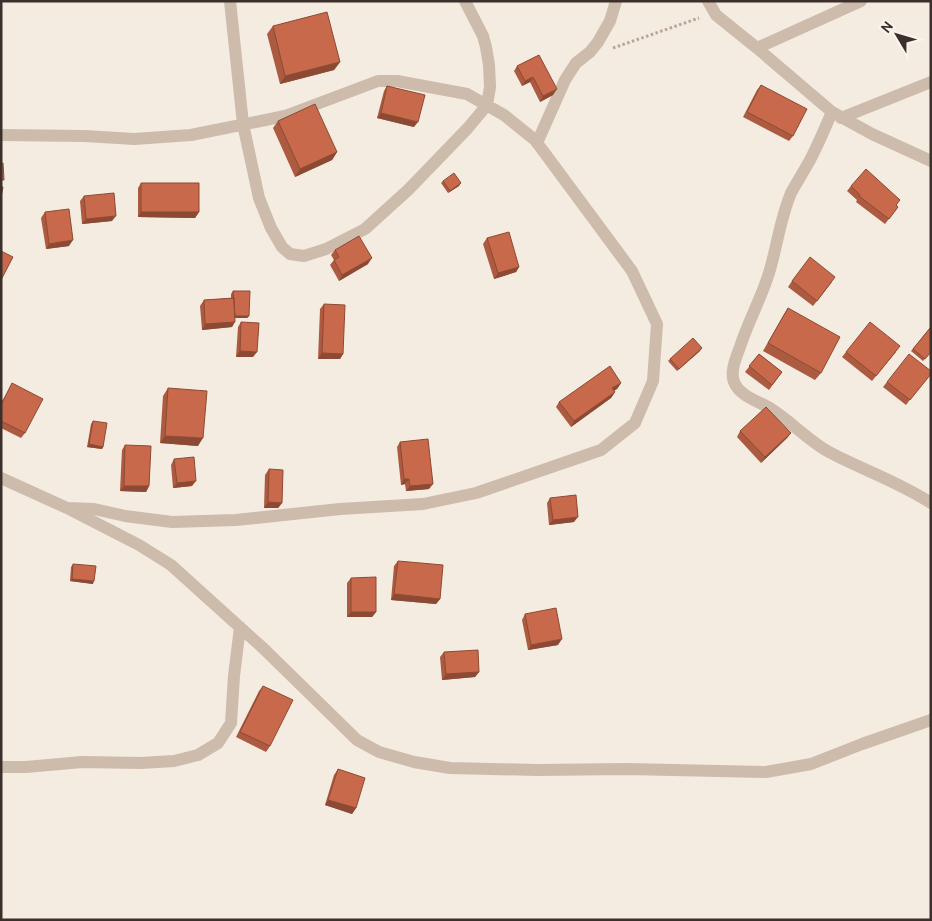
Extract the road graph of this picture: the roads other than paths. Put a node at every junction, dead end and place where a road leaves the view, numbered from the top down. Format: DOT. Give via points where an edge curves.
graph roads {
  1 [pos="230,1"];
  2 [pos="465,1"];
  3 [pos="616,1"];
  4 [pos="708,1"];
  5 [pos="861,1"];
  6 [pos="757,48"];
  7 [pos="931,82"];
  8 [pos="487,105"];
  9 [pos="837,115"];
  10 [pos="243,124"];
  11 [pos="1,135"];
  12 [pos="538,143"];
  13 [pos="931,161"];
  14 [pos="1,478"];
  15 [pos="931,503"];
  16 [pos="67,508"];
  17 [pos="240,627"];
  18 [pos="931,720"];
  19 [pos="1,767"];
  1 -- 10 [label="street"];
  2 -- 8 [label="street" via="486,47 490,72"];
  3 -- 12 [label="street" via="610,21 590,52 576,63 565,80"];
  4 -- 6 [label="street" via="716,15"];
  5 -- 6 [label="street"];
  6 -- 9 [label="street"];
  7 -- 9 [label="street"];
  8 -- 10 [label="street" via="467,94 450,90 378,81 285,116"];
  8 -- 10 [label="street" via="408,190 365,229 326,249 304,256 290,254 271,228 260,198"];
  8 -- 12 [label="street"];
  9 -- 13 [label="street"];
  9 -- 15 [label="street" via="792,192 783,214 769,274 745,331 732,376 739,390 829,452 900,484"];
  10 -- 11 [label="street" via="190,135 134,139"];
  12 -- 16 [label="street" via="632,271 657,324 653,381 635,423 601,450 476,493 423,504 236,520 172,522 94,509"];
  14 -- 16 [label="street"];
  16 -- 17 [label="street" via="171,565"];
  17 -- 18 [label="street" via="357,740 379,752 450,768 766,772 811,764"];
  17 -- 19 [label="street" via="231,723 218,743 198,755 174,761 142,763 82,762"];
}
